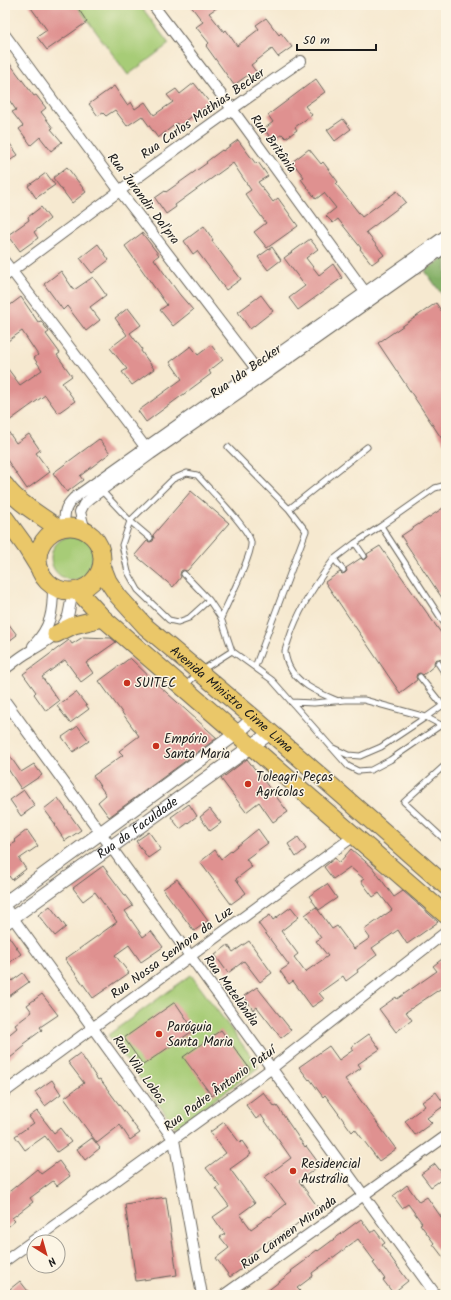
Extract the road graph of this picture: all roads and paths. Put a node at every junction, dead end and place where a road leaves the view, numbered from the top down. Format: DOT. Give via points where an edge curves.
graph roads {
  1 [pos="153,5"];
  2 [pos="5,34"];
  3 [pos="301,61"];
  4 [pos="232,109"];
  5 [pos="119,190"];
  6 [pos="446,235"];
  7 [pos="446,247"];
  8 [pos="5,262"];
  9 [pos="8,274"];
  10 [pos="368,295"];
  11 [pos="259,373"];
  12 [pos="228,447"];
  13 [pos="366,447"];
  14 [pos="148,451"];
  15 [pos="5,485"];
  16 [pos="446,485"];
  17 [pos="101,490"];
  18 [pos="289,509"];
  19 [pos="5,518"];
  20 [pos="130,521"];
  21 [pos="381,526"];
  22 [pos="62,528"];
  23 [pos="85,531"];
  24 [pos="150,538"];
  25 [pos="355,543"];
  26 [pos="364,556"];
  27 [pos="334,559"];
  28 [pos="102,566"];
  29 [pos="39,568"];
  30 [pos="343,570"];
  31 [pos="184,574"];
  32 [pos="53,587"];
  33 [pos="75,591"];
  34 [pos="209,600"];
  35 [pos="102,618"];
  36 [pos="221,618"];
  37 [pos="446,626"];
  38 [pos="56,634"];
  39 [pos="232,651"];
  40 [pos="26,653"];
  41 [pos="438,663"];
  42 [pos="255,667"];
  43 [pos="5,669"];
  44 [pos="199,672"];
  45 [pos="446,675"];
  46 [pos="420,677"];
  47 [pos="184,688"];
  48 [pos="5,701"];
  49 [pos="338,701"];
  50 [pos="291,702"];
  51 [pos="444,704"];
  52 [pos="426,717"];
  53 [pos="254,718"];
  54 [pos="444,727"];
  55 [pos="270,732"];
  56 [pos="237,733"];
  57 [pos="251,746"];
  58 [pos="328,746"];
  59 [pos="446,769"];
  60 [pos="101,834"];
  61 [pos="354,836"];
  62 [pos="446,841"];
  63 [pos="110,847"];
  64 [pos="446,886"];
  65 [pos="5,903"];
  66 [pos="446,915"];
  67 [pos="8,916"];
  68 [pos="446,932"];
  69 [pos="190,956"];
  70 [pos="93,1027"];
  71 [pos="272,1068"];
  72 [pos="5,1092"];
  73 [pos="446,1136"];
  74 [pos="174,1140"];
  75 [pos="364,1195"];
  76 [pos="5,1261"];
  77 [pos="202,1295"];
  78 [pos="224,1295"];
  79 [pos="436,1295"];
  1 -- 4 [label="street, Rua Britânia"];
  2 -- 5 [label="street, Rua Jurandir Dal'pra"];
  3 -- 4 [label="street, Rua Carlos Mathias Becker"];
  4 -- 5 [label="street, Rua Carlos Mathias Becker"];
  4 -- 10 [label="street, Rua Britânia"];
  5 -- 9 [label="street, Rua Carlos Mathias Becker"];
  5 -- 11 [label="street, Rua Jurandir Dal'pra"];
  6 -- 10 [label="street"];
  7 -- 10 [label="street, Rua Ida Becker"];
  8 -- 9 [label="street"];
  9 -- 14 [label="street"];
  10 -- 11 [label="street, Rua Ida Becker"];
  11 -- 14 [label="street, Rua Ida Becker"];
  12 -- 18 [label="lane"];
  13 -- 18 [label="lane"];
  14 -- 17 [label="street, Rua Ida Becker"];
  14 -- 22 [label="street" via="74,498 65,510"];
  15 -- 22 [label="main road" via="21,503"];
  16 -- 21 [label="lane" via="435,488"];
  17 -- 20 [label="lane"];
  17 -- 23 [label="street, Rua Ida Becker" via="84,504 80,512"];
  18 -- 42 [label="lane" via="306,531"];
  19 -- 29 [label="main road"];
  20 -- 24 [label="lane"];
  20 -- 34 [label="lane" via="122,545 128,572 138,590 169,620 178,622 188,618"];
  20 -- 36 [label="lane" via="173,479 187,473 197,475 245,529 251,542 250,553"];
  21 -- 25 [label="lane"];
  21 -- 37 [label="lane"];
  22 -- 23 [label="main road" via="75,527"];
  22 -- 29 [label="main road" via="49,535 41,545 38,556"];
  23 -- 28 [label="main road" via="96,540 102,552"];
  25 -- 26 [label="lane"];
  25 -- 27 [label="lane"];
  27 -- 30 [label="lane"];
  27 -- 49 [label="lane" via="310,595 285,651 289,666 300,680"];
  28 -- 33 [label="main road" via="94,582"];
  28 -- 44 [label="main road, Avenida Ministro Cirne Lima" via="108,581 132,613"];
  29 -- 32 [label="main road" via="44,579"];
  31 -- 34 [label="lane"];
  32 -- 33 [label="main road" via="62,591"];
  32 -- 40 [label="street" via="50,619 41,637"];
  33 -- 35 [label="main road, Avenida Ministro Cirne Lima"];
  33 -- 38 [label="street" via="68,615"];
  34 -- 36 [label="lane"];
  35 -- 38 [label="main road" via="74,625"];
  35 -- 47 [label="main road, Avenida Ministro Cirne Lima"];
  36 -- 39 [label="lane"];
  38 -- 40 [label="street"];
  39 -- 42 [label="lane"];
  39 -- 44 [label="lane"];
  40 -- 43 [label="street"];
  41 -- 45 [label="lane"];
  42 -- 50 [label="lane" via="272,680"];
  44 -- 47 [label="lane"];
  44 -- 53 [label="main road, Avenida Ministro Cirne Lima"];
  46 -- 51 [label="lane"];
  47 -- 56 [label="main road, Avenida Ministro Cirne Lima"];
  48 -- 60 [label="street, Rua Matelândia"];
  49 -- 50 [label="lane"];
  49 -- 52 [label="lane" via="364,700"];
  50 -- 58 [label="lane"];
  51 -- 52 [label="lane"];
  52 -- 54 [label="lane"];
  52 -- 58 [label="lane" via="381,747 360,756 348,755"];
  53 -- 55 [label="main road, Avenida Ministro Cirne Lima"];
  53 -- 56 [label="street, Rua da Faculdade"];
  54 -- 58 [label="lane" via="371,770 358,771 348,766"];
  55 -- 57 [label="street, Rua da Faculdade"];
  55 -- 64 [label="main road, Avenida Ministro Cirne Lima"];
  56 -- 57 [label="main road, Avenida Ministro Cirne Lima"];
  56 -- 60 [label="street, Rua da Faculdade"];
  57 -- 61 [label="main road, Avenida Ministro Cirne Lima"];
  57 -- 63 [label="street, Rua da Faculdade"];
  59 -- 62 [label="lane" via="444,766 404,802"];
  60 -- 63 [label="street, Rua Matelândia"];
  60 -- 65 [label="street, Rua da Faculdade"];
  61 -- 66 [label="main road, Avenida Ministro Cirne Lima"];
  61 -- 69 [label="street, Rua Nossa Senhora da Luz"];
  63 -- 67 [label="street, Rua da Faculdade"];
  63 -- 69 [label="street, Rua Matelândia"];
  67 -- 70 [label="street, Rua Vila Lobos"];
  68 -- 71 [label="street, Rua Padre Ântonio Patuí"];
  69 -- 70 [label="street, Rua Nossa Senhora da Luz"];
  69 -- 71 [label="street, Rua Matelândia"];
  70 -- 72 [label="street, Rua Nossa Senhora da Luz"];
  70 -- 74 [label="street, Rua Vila Lobos"];
  71 -- 74 [label="street, Rua Padre Ântonio Patuí"];
  71 -- 75 [label="street, Rua Matelândia"];
  73 -- 75 [label="street, Rua Carmen Miranda"];
  74 -- 76 [label="street, Rua Padre Ântonio Patuí"];
  74 -- 77 [label="street, Rua Vila Lobos"];
  75 -- 78 [label="street, Rua Carmen Miranda"];
  75 -- 79 [label="street, Rua Matelândia"];
}
